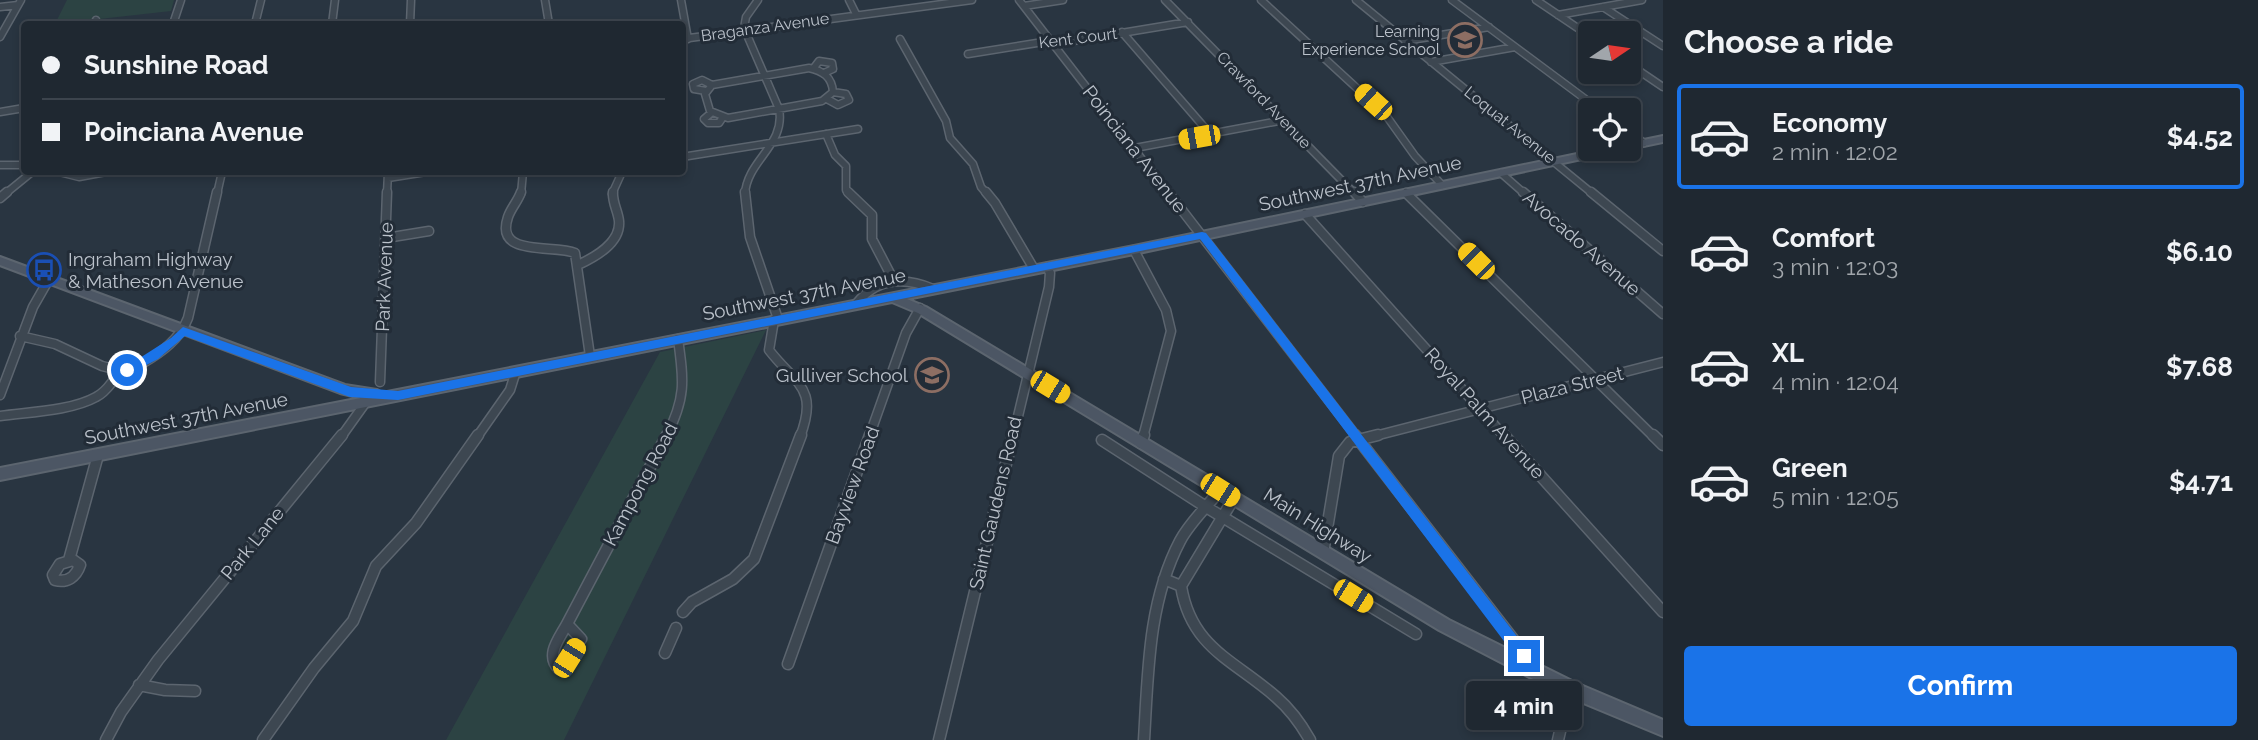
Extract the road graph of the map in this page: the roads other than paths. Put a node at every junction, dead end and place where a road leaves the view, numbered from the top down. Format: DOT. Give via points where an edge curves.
graph roads {
  1 [pos="181,0"];
  2 [pos="261,0"];
  3 [pos="335,0"];
  4 [pos="411,0"];
  5 [pos="545,0"];
  6 [pos="681,0"];
  7 [pos="758,0"];
  8 [pos="849,0"];
  9 [pos="972,0"];
  10 [pos="1063,0"];
  11 [pos="1165,0"];
  12 [pos="1261,0"];
  13 [pos="1356,0"];
  14 [pos="1452,0"];
  15 [pos="1536,0"];
  16 [pos="1642,0"];
  17 [pos="1625,1"];
  18 [pos="20,2"];
  19 [pos="933,2"];
  20 [pos="1021,3"];
  21 [pos="0,7"];
  22 [pos="1603,7"];
  23 [pos="856,14"];
  24 [pos="1558,15"];
  25 [pos="174,21"];
  26 [pos="256,21"];
  27 [pos="332,21"];
  28 [pos="410,21"];
  29 [pos="548,21"];
  30 [pos="683,21"];
  31 [pos="1188,22"];
  32 [pos="1489,27"];
  33 [pos="1578,28"];
  34 [pos="745,30"];
  35 [pos="1122,32"];
  36 [pos="0,37"];
  37 [pos="686,39"];
  38 [pos="900,39"];
  39 [pos="1405,40"];
  40 [pos="1051,43"];
  41 [pos="1663,46"];
  42 [pos="1515,47"];
  43 [pos="968,54"];
  44 [pos="1431,62"];
  45 [pos="813,69"];
  46 [pos="824,73"];
  47 [pos="1642,73"];
  48 [pos="764,75"];
  49 [pos="712,85"];
  50 [pos="1663,87"];
  51 [pos="706,91"];
  52 [pos="833,92"];
  53 [pos="1584,98"];
  54 [pos="827,99"];
  55 [pos="21,108"];
  56 [pos="779,108"];
  57 [pos="0,112"];
  58 [pos="1284,120"];
  59 [pos="858,129"];
  60 [pos="825,134"];
  61 [pos="1211,135"];
  62 [pos="1663,139"];
  63 [pos="1641,140"];
  64 [pos="773,142"];
  65 [pos="1644,142"];
  66 [pos="1641,143"];
  67 [pos="1135,148"];
  68 [pos="686,156"];
  69 [pos="1578,157"];
  70 [pos="1554,162"];
  71 [pos="0,165"];
  72 [pos="21,165"];
  73 [pos="1501,173"];
  74 [pos="29,175"];
  75 [pos="71,175"];
  76 [pos="90,175"];
  77 [pos="221,175"];
  78 [pos="388,175"];
  79 [pos="523,175"];
  80 [pos="621,175"];
  81 [pos="1442,185"];
  82 [pos="1406,193"];
  83 [pos="0,198"];
  84 [pos="1363,202"];
  85 [pos="1305,214"];
  86 [pos="429,231"];
  87 [pos="1202,236"];
  88 [pos="386,238"];
  89 [pos="1134,250"];
  90 [pos="1663,251"];
  91 [pos="0,261"];
  92 [pos="578,265"];
  93 [pos="1047,267"];
  94 [pos="1034,269"];
  95 [pos="49,279"];
  96 [pos="894,281"];
  97 [pos="928,290"];
  98 [pos="889,297"];
  99 [pos="857,303"];
  100 [pos="919,308"];
  101 [pos="1663,314"];
  102 [pos="776,319"];
  103 [pos="183,331"];
  104 [pos="20,337"];
  105 [pos="678,339"];
  106 [pos="590,356"];
  107 [pos="1663,362"];
  108 [pos="122,371"];
  109 [pos="516,371"];
  110 [pos="1027,372"];
  111 [pos="1595,379"];
  112 [pos="380,382"];
  113 [pos="0,395"];
  114 [pos="391,396"];
  115 [pos="366,402"];
  116 [pos="1480,408"];
  117 [pos="0,416"];
  118 [pos="1360,439"];
  119 [pos="1102,440"];
  120 [pos="1141,443"];
  121 [pos="1663,445"];
  122 [pos="98,456"];
  123 [pos="0,474"];
  124 [pos="1220,490"];
  125 [pos="1234,499"];
  126 [pos="1206,507"];
  127 [pos="1223,517"];
  128 [pos="1323,553"];
  129 [pos="69,560"];
  130 [pos="1164,579"];
  131 [pos="1181,586"];
  132 [pos="683,612"];
  133 [pos="1663,612"];
  134 [pos="566,623"];
  135 [pos="676,628"];
  136 [pos="1416,634"];
  137 [pos="665,653"];
  138 [pos="788,664"];
  139 [pos="1523,667"];
  140 [pos="139,685"];
  141 [pos="1570,690"];
  142 [pos="195,691"];
  143 [pos="1663,728"];
  144 [pos="106,740"];
  145 [pos="263,740"];
  146 [pos="939,740"];
  147 [pos="1144,740"];
  148 [pos="1310,740"];
  149 [pos="1558,740"];
  1 -- 25 [label="street"];
  2 -- 26 [label="street"];
  3 -- 27 [label="street"];
  4 -- 28 [label="street"];
  5 -- 29 [label="street"];
  6 -- 30 [label="street"];
  7 -- 34 [label="street" via="744,21"];
  8 -- 23 [label="street"];
  9 -- 19 [label="street, Braganza Avenue"];
  10 -- 20 [label="street"];
  11 -- 31 [label="street, Crawford Avenue"];
  12 -- 81 [label="street" via="1385,114"];
  13 -- 39 [label="street, Loquat Avenue"];
  14 -- 32 [label="street"];
  15 -- 24 [label="street"];
  16 -- 17 [label="street"];
  17 -- 22 [label="street"];
  18 -- 21 [label="street"];
  18 -- 36 [label="street"];
  19 -- 23 [label="street, Braganza Avenue"];
  20 -- 40 [label="street, Poinciana Avenue"];
  22 -- 24 [label="street"];
  22 -- 41 [label="street"];
  23 -- 34 [label="street, Braganza Avenue"];
  24 -- 33 [label="street"];
  31 -- 35 [label="street, Kent Court"];
  31 -- 58 [label="street, Crawford Avenue"];
  32 -- 39 [label="street"];
  32 -- 42 [label="street"];
  34 -- 37 [label="street, Braganza Avenue"];
  34 -- 48 [label="street"];
  35 -- 40 [label="street, Kent Court"];
  35 -- 61 [label="street"];
  38 -- 94 [label="street" via="946,121 950,138 973,164 981,187"];
  39 -- 44 [label="street, Loquat Avenue"];
  40 -- 43 [label="street, Kent Court"];
  40 -- 67 [label="street, Poinciana Avenue"];
  42 -- 44 [label="street"];
  42 -- 53 [label="street"];
  44 -- 70 [label="street, Loquat Avenue"];
  45 -- 46 [label="street"];
  45 -- 46 [label="street" via="819,61 830,62 834,68"];
  45 -- 48 [label="street"];
  46 -- 52 [label="street"];
  47 -- 50 [label="street"];
  48 -- 49 [label="street"];
  48 -- 56 [label="street"];
  49 -- 51 [label="street"];
  49 -- 51 [label="street" via="702,80 693,84 694,89"];
  51 -- 56 [label="street" via="711,113 704,119 708,124 719,123 723,117"];
  52 -- 54 [label="street"];
  52 -- 54 [label="street" via="846,94 849,100 838,105"];
  54 -- 56 [label="street"];
  55 -- 57 [label="street"];
  56 -- 64 [label="street" via="781,125"];
  58 -- 61 [label="street"];
  58 -- 84 [label="street, Crawford Avenue"];
  59 -- 60 [label="street"];
  60 -- 64 [label="street"];
  60 -- 96 [label="street" via="846,166 848,194 872,215 872,239"];
  61 -- 67 [label="street"];
  62 -- 65 [label="main road"];
  63 -- 65 [label="street"];
  64 -- 68 [label="street"];
  64 -- 102 [label="street" via="748,178 744,205"];
  65 -- 66 [label="main road"];
  67 -- 87 [label="street, Poinciana Avenue"];
  69 -- 70 [label="main road, Southwest 37th Avenue"];
  70 -- 73 [label="main road, Southwest 37th Avenue"];
  70 -- 90 [label="street, Loquat Avenue"];
  71 -- 72 [label="street"];
  73 -- 81 [label="main road, Southwest 37th Avenue"];
  73 -- 101 [label="street, Avocado Avenue"];
  74 -- 83 [label="street"];
  75 -- 76 [label="street"];
  77 -- 103 [label="street"];
  78 -- 88 [label="street, Park Avenue"];
  79 -- 92 [label="street" via="520,198 507,220 510,236 522,248 572,250"];
  80 -- 92 [label="street" via="612,195 617,233 600,254"];
  81 -- 82 [label="main road, Southwest 37th Avenue"];
  82 -- 84 [label="main road, Southwest 37th Avenue"];
  82 -- 111 [label="street"];
  84 -- 85 [label="main road, Southwest 37th Avenue"];
  85 -- 87 [label="main road, Southwest 37th Avenue"];
  85 -- 116 [label="street, Royal Palm Avenue"];
  86 -- 88 [label="street"];
  87 -- 89 [label="main road, Southwest 37th Avenue"];
  87 -- 118 [label="street, Poinciana Avenue"];
  88 -- 112 [label="street, Park Avenue"];
  89 -- 93 [label="main road, Southwest 37th Avenue"];
  89 -- 120 [label="street" via="1166,310 1171,331"];
  91 -- 95 [label="main road"];
  92 -- 106 [label="street"];
  93 -- 94 [label="main road, Southwest 37th Avenue"];
  93 -- 110 [label="street, Saint Gaudens Road" via="1049,287"];
  94 -- 97 [label="main road, Southwest 37th Avenue"];
  95 -- 103 [label="main road"];
  95 -- 104 [label="street"];
  96 -- 97 [label="street" via="914,281"];
  96 -- 99 [label="street" via="872,288"];
  97 -- 98 [label="main road, Southwest 37th Avenue"];
  97 -- 100 [label="main road" via="918,298"];
  98 -- 99 [label="main road, Southwest 37th Avenue"];
  98 -- 100 [label="main road, Main Highway"];
  99 -- 102 [label="main road, Southwest 37th Avenue"];
  100 -- 110 [label="main road, Main Highway"];
  100 -- 138 [label="street, Bayview Road" via="906,333"];
  102 -- 105 [label="main road, Southwest 37th Avenue"];
  102 -- 132 [label="street" via="769,350 793,372 805,391 809,405 806,422 754,559"];
  103 -- 108 [label="street" via="154,356"];
  103 -- 114 [label="main road" via="350,392"];
  104 -- 108 [label="street" via="55,344"];
  104 -- 113 [label="street"];
  105 -- 106 [label="main road, Southwest 37th Avenue"];
  105 -- 134 [label="street, Kampong Road" via="684,379 679,412"];
  106 -- 109 [label="main road, Southwest 37th Avenue"];
  107 -- 111 [label="street, Plaza Street"];
  108 -- 117 [label="street" via="111,387 90,400"];
  109 -- 114 [label="main road, Southwest 37th Avenue"];
  109 -- 145 [label="street" via="510,390 423,513 372,571 353,621"];
  110 -- 120 [label="main road, Main Highway"];
  110 -- 146 [label="street, Saint Gaudens Road"];
  111 -- 116 [label="street, Plaza Street"];
  111 -- 121 [label="street"];
  114 -- 115 [label="main road, Southwest 37th Avenue"];
  115 -- 122 [label="main road, Southwest 37th Avenue"];
  115 -- 140 [label="street, Park Lane"];
  116 -- 118 [label="street, Plaza Street"];
  116 -- 133 [label="street, Royal Palm Avenue"];
  118 -- 128 [label="street" via="1348,443 1339,456"];
  118 -- 139 [label="street, Poinciana Avenue" via="1520,648"];
  119 -- 126 [label="street"];
  120 -- 124 [label="main road, Main Highway"];
  122 -- 123 [label="main road, Southwest 37th Avenue"];
  122 -- 129 [label="street"];
  124 -- 125 [label="main road, Main Highway"];
  124 -- 126 [label="street"];
  125 -- 127 [label="street"];
  125 -- 128 [label="main road, Main Highway"];
  126 -- 127 [label="street"];
  126 -- 130 [label="street" via="1180,541"];
  127 -- 131 [label="street"];
  127 -- 136 [label="street"];
  128 -- 139 [label="main road, Main Highway"];
  130 -- 131 [label="street"];
  130 -- 147 [label="street" via="1151,649"];
  131 -- 148 [label="street" via="1186,612 1201,639 1276,697"];
  135 -- 137 [label="street"];
  139 -- 141 [label="main road, Main Highway"];
  140 -- 142 [label="street"];
  140 -- 144 [label="street, Park Lane"];
  141 -- 143 [label="main road, Main Highway"];
  141 -- 149 [label="street"];
}
